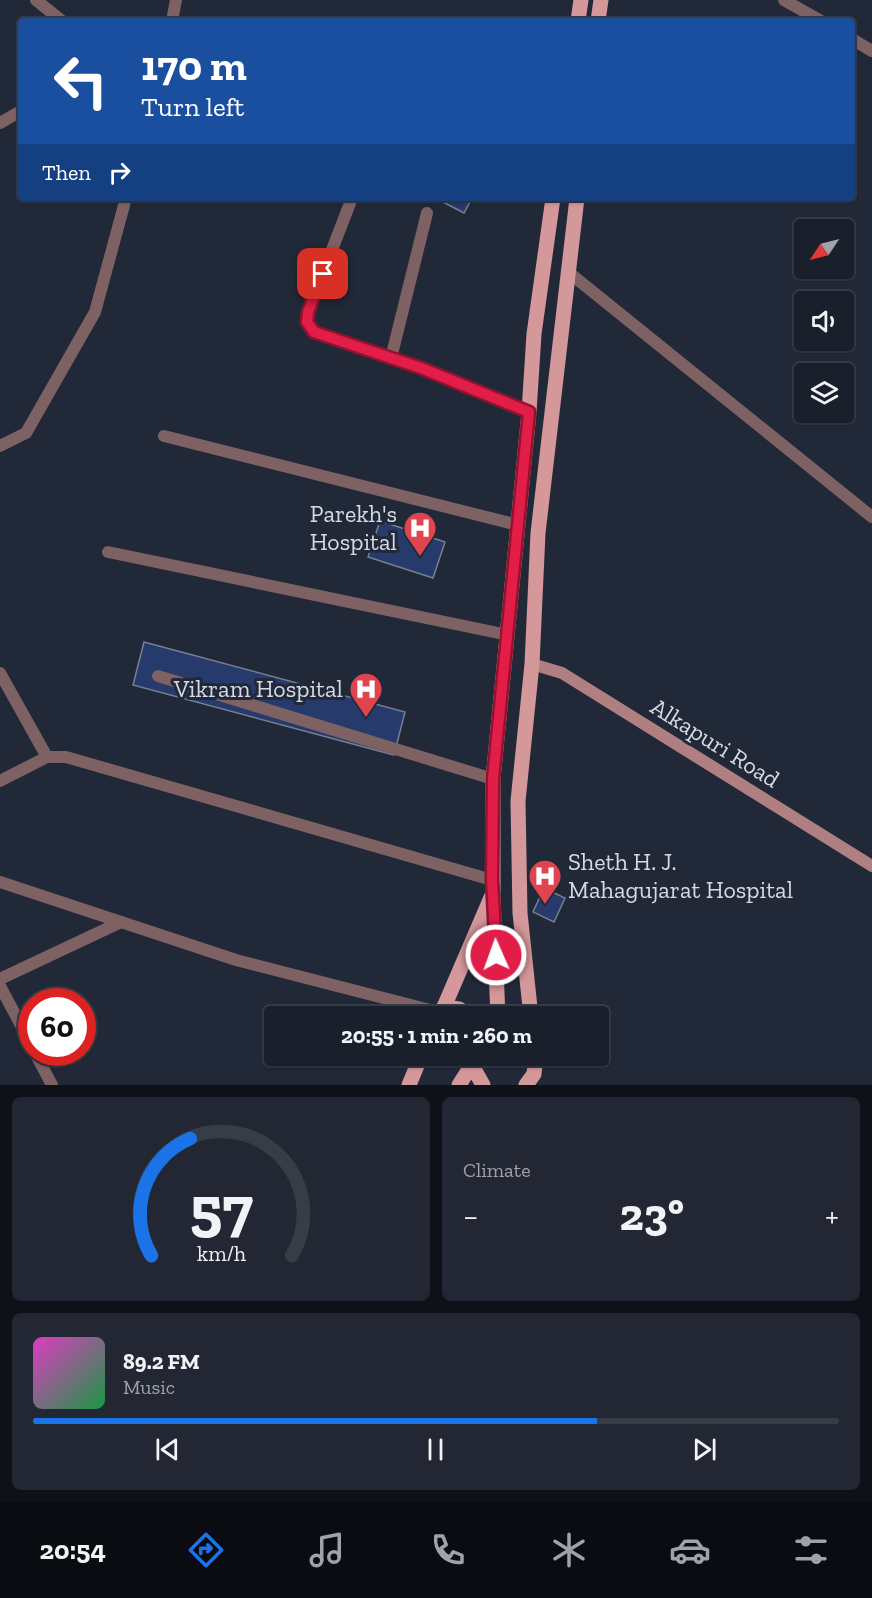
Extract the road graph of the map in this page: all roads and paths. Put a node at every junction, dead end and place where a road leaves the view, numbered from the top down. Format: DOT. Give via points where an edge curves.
graph roads {
  1 [pos="36,0"];
  2 [pos="176,0"];
  3 [pos="575,0"];
  4 [pos="581,0"];
  5 [pos="601,0"];
  6 [pos="784,0"];
  7 [pos="58,18"];
  8 [pos="173,18"];
  9 [pos="578,18"];
  10 [pos="598,18"];
  11 [pos="816,18"];
  12 [pos="855,41"];
  13 [pos="872,51"];
  14 [pos="18,113"];
  15 [pos="0,123"];
  16 [pos="125,201"];
  17 [pos="351,201"];
  18 [pos="553,201"];
  19 [pos="576,201"];
  20 [pos="428,213"];
  21 [pos="567,271"];
  22 [pos="391,358"];
  23 [pos="529,412"];
  24 [pos="164,436"];
  25 [pos="0,446"];
  26 [pos="872,518"];
  27 [pos="518,525"];
  28 [pos="108,552"];
  29 [pos="508,635"];
  30 [pos="532,664"];
  31 [pos="0,673"];
  32 [pos="158,676"];
  33 [pos="47,757"];
  34 [pos="493,779"];
  35 [pos="0,781"];
  36 [pos="872,866"];
  37 [pos="0,882"];
  38 [pos="492,886"];
  39 [pos="122,922"];
  40 [pos="0,979"];
  41 [pos="0,986"];
  42 [pos="416,1006"];
  43 [pos="442,1006"];
  44 [pos="497,1006"];
  45 [pos="530,1006"];
  46 [pos="18,1020"];
  47 [pos="42,1066"];
  48 [pos="417,1066"];
  49 [pos="470,1066"];
  50 [pos="475,1066"];
  51 [pos="536,1070"];
  52 [pos="52,1085"];
  53 [pos="409,1085"];
  54 [pos="459,1085"];
  55 [pos="483,1085"];
  56 [pos="526,1085"];
  1 -- 7 [label="street"];
  2 -- 8 [label="street"];
  3 -- 4 [label="street"];
  4 -- 9 [label="main road"];
  5 -- 10 [label="main road"];
  6 -- 11 [label="street"];
  12 -- 13 [label="street"];
  14 -- 15 [label="street"];
  16 -- 25 [label="street" via="95,312 26,433"];
  17 -- 22 [label="street" via="307,322 314,332"];
  18 -- 23 [label="main road" via="534,334"];
  19 -- 21 [label="main road"];
  20 -- 22 [label="street"];
  21 -- 26 [label="street"];
  21 -- 30 [label="main road" via="538,533"];
  22 -- 23 [label="street"];
  23 -- 27 [label="main road"];
  24 -- 27 [label="street"];
  27 -- 29 [label="main road"];
  28 -- 29 [label="street"];
  29 -- 34 [label="main road"];
  30 -- 36 [label="street, Alkapuri Road" via="562,673"];
  30 -- 45 [label="main road" via="518,801 520,913"];
  31 -- 33 [label="street"];
  32 -- 34 [label="street"];
  33 -- 35 [label="street"];
  33 -- 38 [label="street" via="66,757"];
  34 -- 38 [label="main road"];
  37 -- 39 [label="street"];
  38 -- 43 [label="main road"];
  38 -- 44 [label="main road"];
  39 -- 40 [label="street"];
  39 -- 42 [label="street" via="236,960"];
  41 -- 46 [label="street"];
  47 -- 52 [label="street"];
  48 -- 53 [label="main road"];
  49 -- 54 [label="main road"];
  50 -- 55 [label="main road"];
  51 -- 56 [label="main road"];
}
